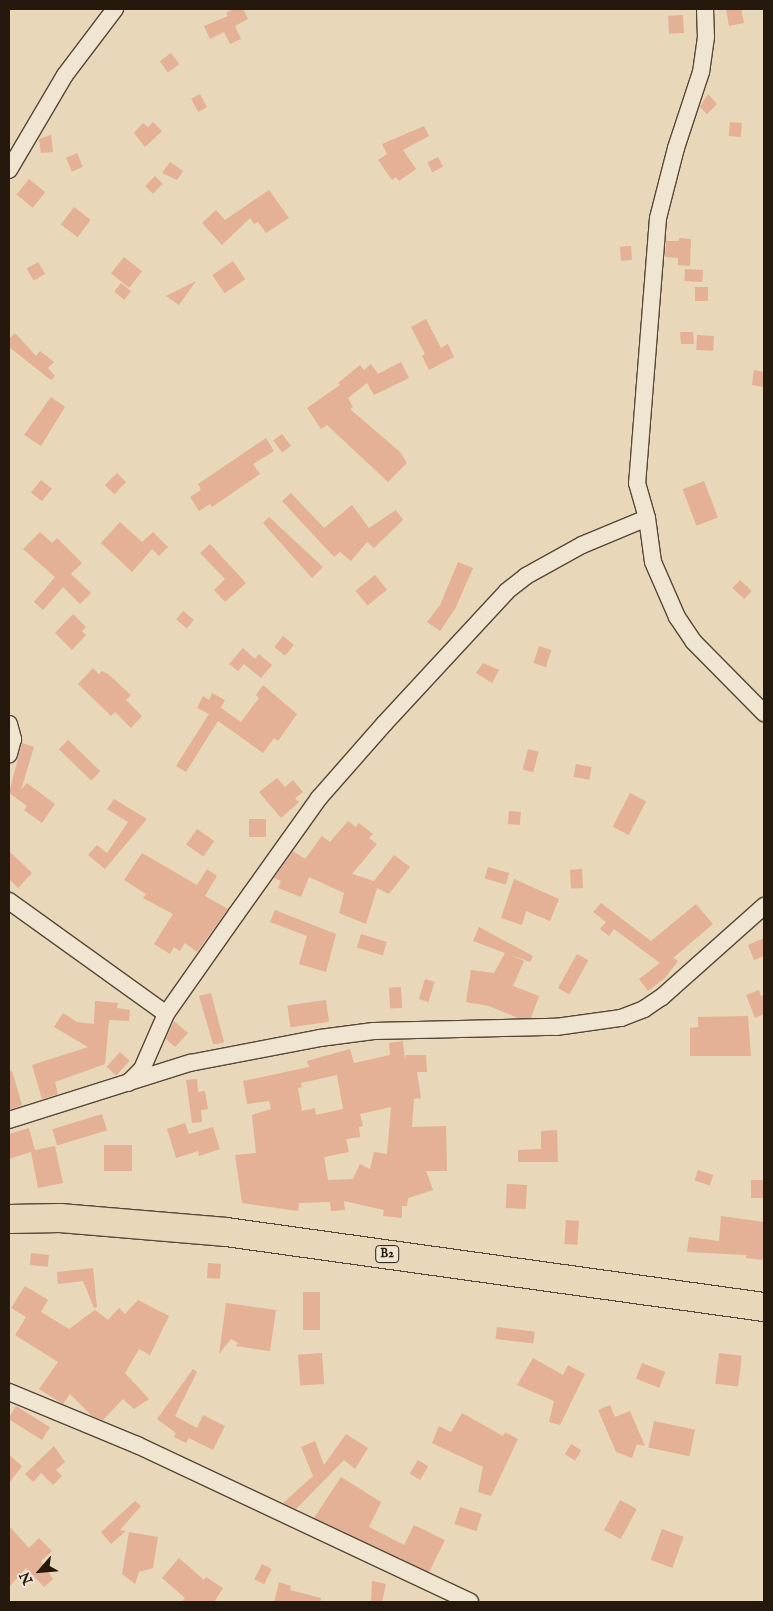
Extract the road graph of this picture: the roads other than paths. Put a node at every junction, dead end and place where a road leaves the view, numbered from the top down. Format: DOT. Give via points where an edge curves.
graph roads {
  1 [pos="115,9"];
  2 [pos="705,9"];
  3 [pos="9,170"];
  4 [pos="647,518"];
  5 [pos="764,713"];
  6 [pos="9,724"];
  7 [pos="9,754"];
  8 [pos="9,901"];
  9 [pos="764,906"];
  10 [pos="166,1014"];
  11 [pos="124,1086"];
  12 [pos="9,1120"];
  13 [pos="9,1219"];
  14 [pos="764,1307"];
  15 [pos="9,1392"];
  16 [pos="470,1602"];
  1 -- 3 [label="street" via="64,75"];
  2 -- 4 [label="street" via="706,37 701,72 676,148 658,218 637,483"];
  4 -- 5 [label="street" via="652,562 678,616 694,642"];
  4 -- 10 [label="street" via="582,545 526,576 507,591 320,798"];
  6 -- 7 [label="street" via="13,739"];
  8 -- 10 [label="street"];
  9 -- 11 [label="street" via="662,997 621,1018 556,1027 374,1031 320,1038 190,1063"];
  10 -- 11 [label="street" via="142,1069"];
  11 -- 12 [label="street"];
  13 -- 14 [label="highway, B2" via="60,1218 226,1232"];
  15 -- 16 [label="street" via="137,1445"];
}
